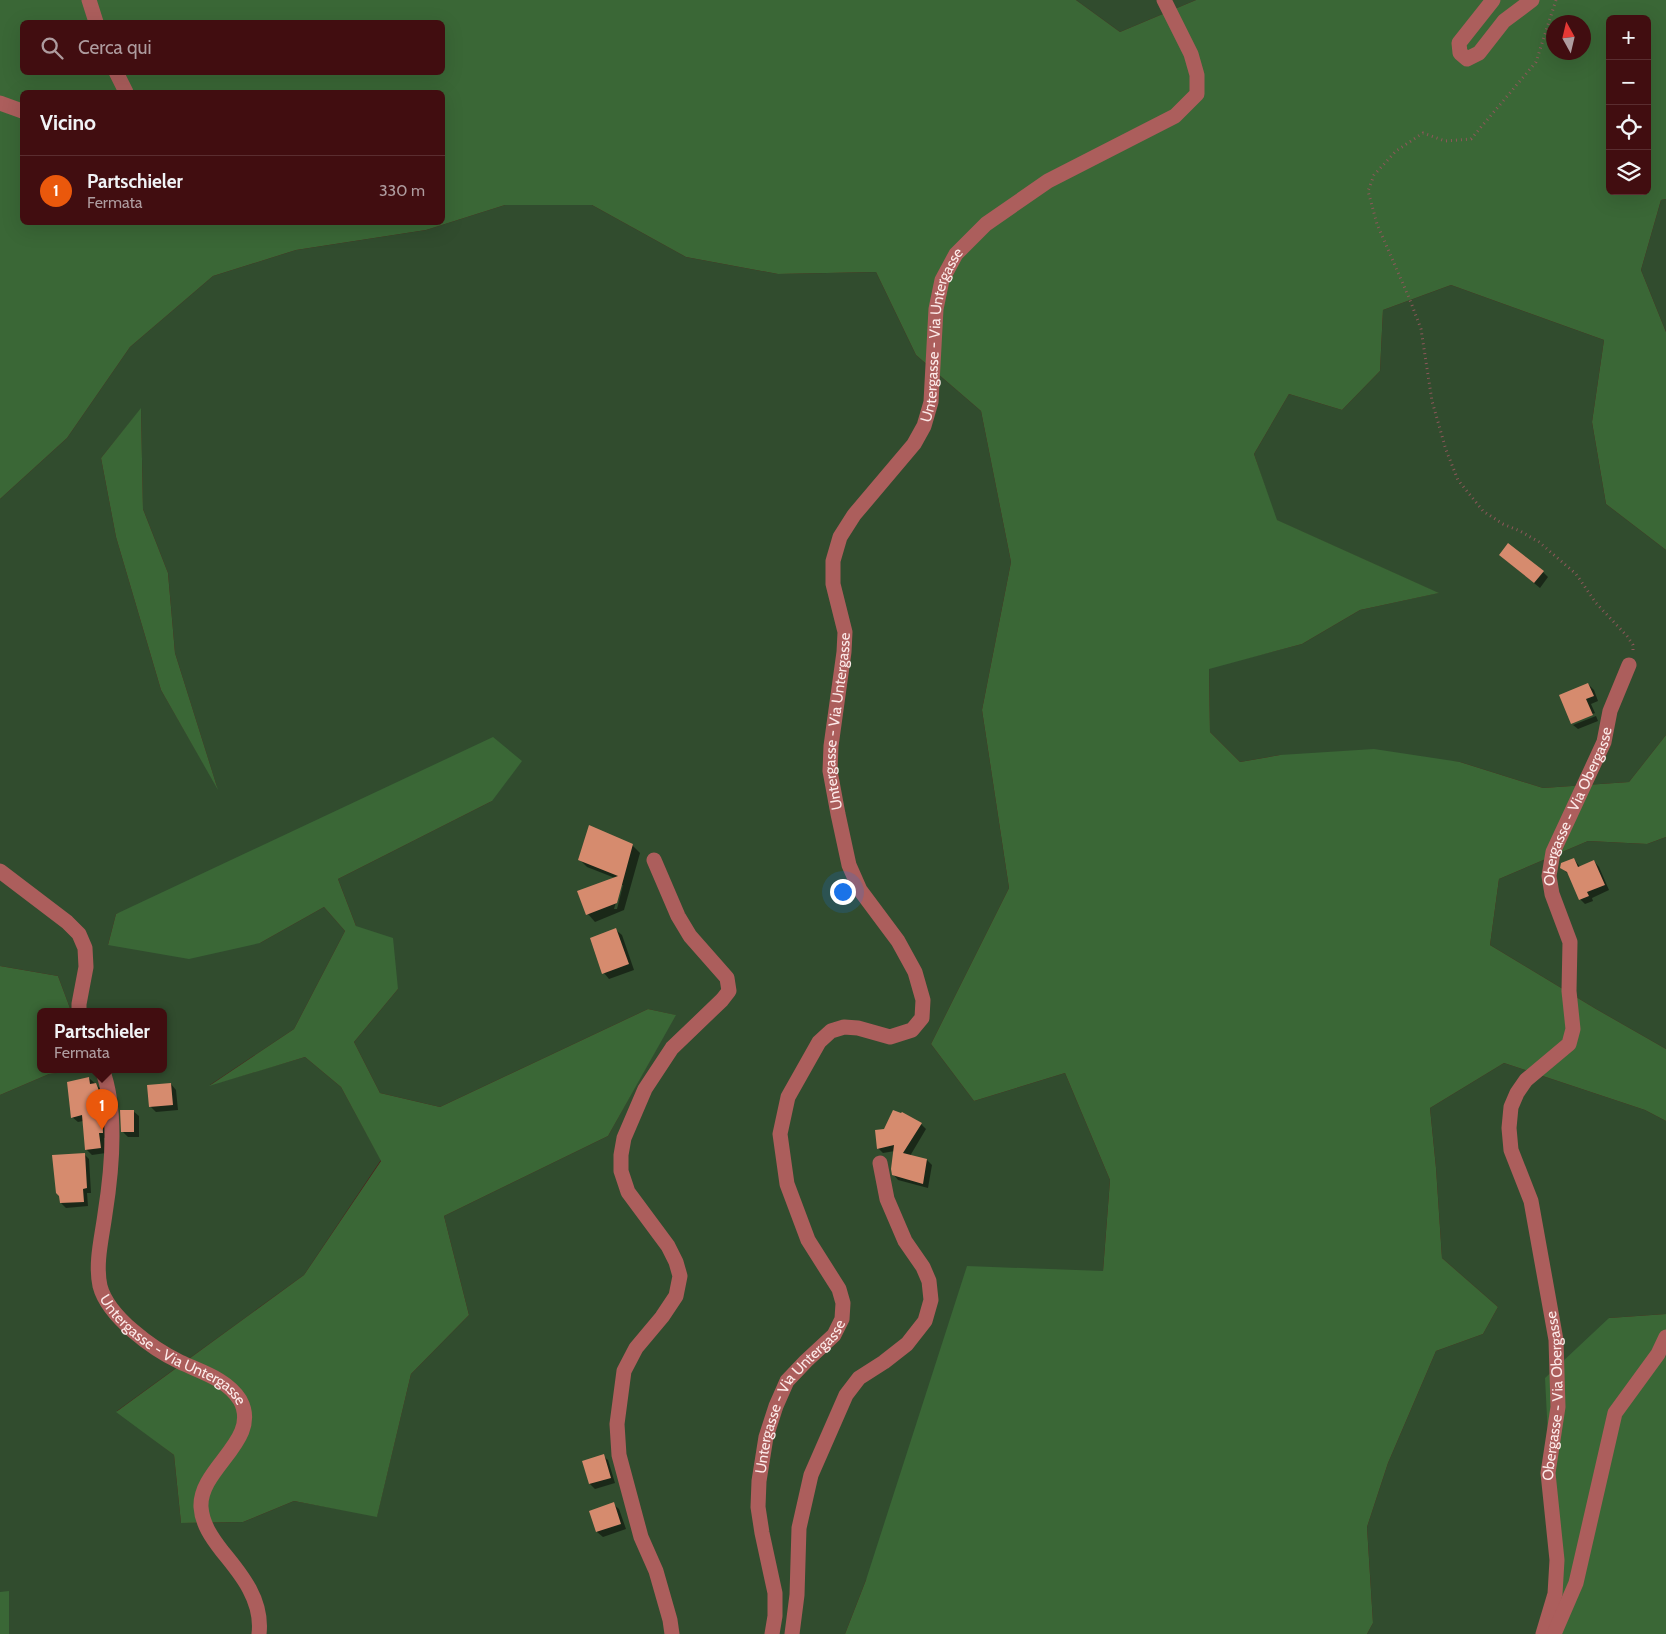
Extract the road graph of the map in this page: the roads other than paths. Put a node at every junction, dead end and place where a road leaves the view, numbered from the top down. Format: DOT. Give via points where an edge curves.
graph roads {
  1 [pos="89,0"];
  2 [pos="1164,0"];
  3 [pos="1493,0"];
  4 [pos="1532,0"];
  5 [pos="95,20"];
  6 [pos="118,75"];
  7 [pos="125,90"];
  8 [pos="0,103"];
  9 [pos="20,110"];
  10 [pos="1629,666"];
  11 [pos="654,860"];
  12 [pos="0,871"];
  13 [pos="79,1008"];
  14 [pos="103,1073"];
  15 [pos="880,1163"];
  16 [pos="1666,1337"];
  17 [pos="259,1634"];
  18 [pos="672,1634"];
  19 [pos="772,1634"];
  20 [pos="792,1634"];
  21 [pos="1543,1634"];
  22 [pos="1554,1634"];
  1 -- 5 [label="street"];
  2 -- 19 [label="street, Untergasse - Via Untergasse" via="1191,54 1197,74 1197,94 1175,116 1048,180 986,224 956,254 942,280 938,299 931,402 924,426 914,444 854,515 840,537 834,561 833,584 845,632 830,771 838,814 849,866 860,890 898,941 915,972 923,1000 922,1018 912,1030 890,1037 858,1028 844,1027 831,1031 819,1042 788,1097 780,1134 787,1184 808,1240 839,1289 843,1303 842,1319 834,1335 787,1381 766,1437 758,1481 758,1507 775,1593"];
  3 -- 4 [label="street" via="1459,43 1460,53 1467,59 1479,52 1504,21"];
  6 -- 7 [label="street"];
  8 -- 9 [label="street"];
  10 -- 21 [label="street, Obergasse - Via Obergasse" via="1610,711 1604,742 1553,852 1549,876 1552,894 1570,942 1569,991 1573,1029 1569,1044 1526,1080 1517,1093 1510,1121 1512,1150 1531,1201 1556,1340 1558,1407 1548,1473 1557,1560 1555,1594"];
  11 -- 18 [label="street" via="678,916 690,936 727,978 729,991 672,1048 645,1089 624,1138 621,1156 621,1172 628,1192 668,1246 680,1276 676,1296 636,1348 624,1370 617,1424 619,1455 641,1537 656,1571"];
  12 -- 13 [label="street" via="80,934 86,967"];
  14 -- 17 [label="street, Untergasse - Via Untergasse" via="112,1154 99,1265 100,1286 118,1315 136,1333 159,1350 230,1387 245,1411 246,1423 214,1472 201,1506 211,1537 253,1593 260,1623"];
  15 -- 20 [label="street" via="887,1199 905,1241 929,1280 932,1300 925,1321 907,1344 859,1378 846,1395 811,1475 799,1528"];
  16 -- 22 [label="street" via="1658,1354 1615,1413 1576,1583"];
}
